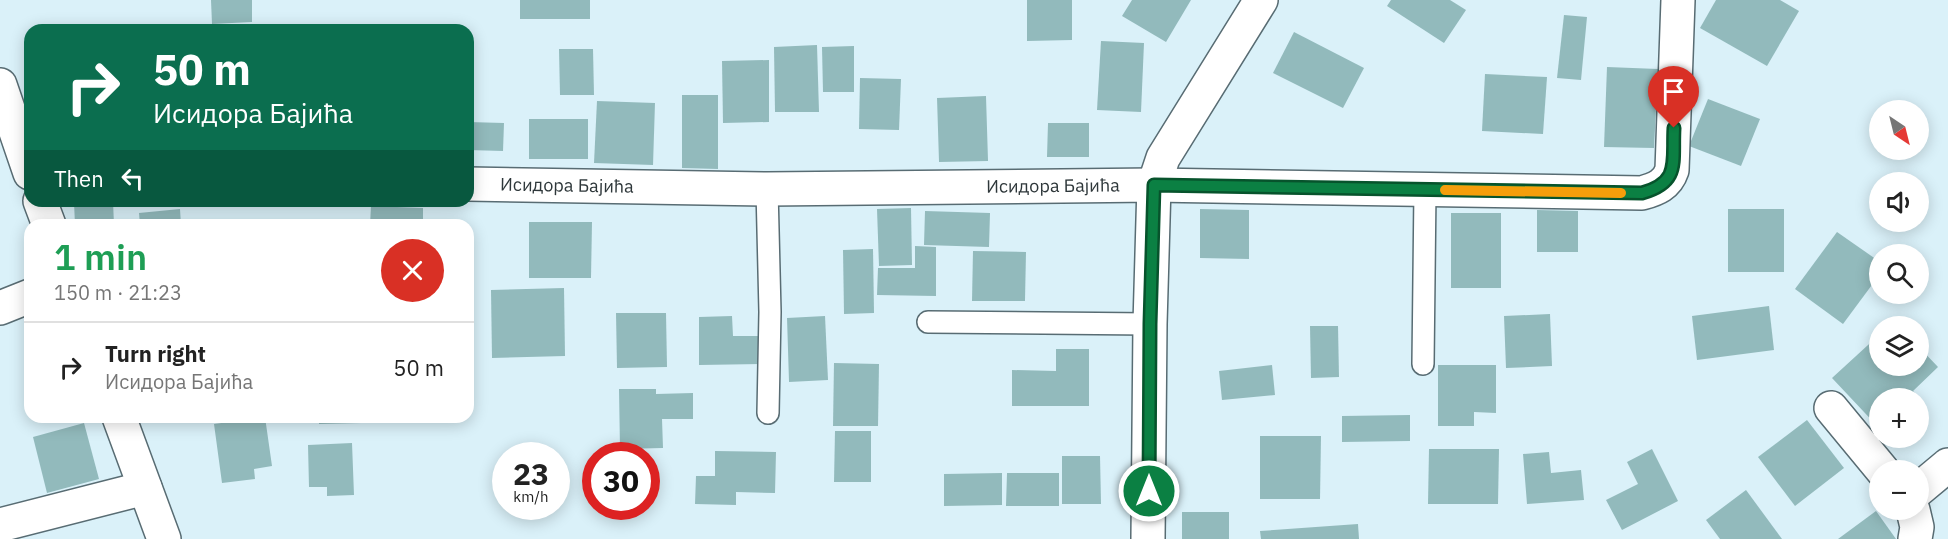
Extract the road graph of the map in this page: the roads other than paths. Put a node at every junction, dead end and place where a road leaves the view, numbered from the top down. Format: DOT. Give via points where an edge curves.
graph roads {
  1 [pos="1261,0"];
  2 [pos="1678,0"];
  3 [pos="0,85"];
  4 [pos="24,155"];
  5 [pos="474,184"];
  6 [pos="1154,185"];
  7 [pos="767,189"];
  8 [pos="1425,190"];
  9 [pos="24,298"];
  10 [pos="0,308"];
  11 [pos="928,322"];
  12 [pos="1150,324"];
  13 [pos="1423,364"];
  14 [pos="1831,408"];
  15 [pos="768,413"];
  16 [pos="121,423"];
  17 [pos="1874,460"];
  18 [pos="1948,465"];
  19 [pos="1929,481"];
  20 [pos="145,488"];
  21 [pos="1915,520"];
  22 [pos="0,525"];
  23 [pos="164,539"];
  24 [pos="1148,539"];
  25 [pos="1915,539"];
  1 -- 6 [label="street" via="1163,158"];
  2 -- 8 [label="street, Исидора Бајића" via="1672,170 1662,185 1642,193"];
  3 -- 4 [label="street"];
  5 -- 7 [label="street, Исидора Бајића"];
  6 -- 7 [label="street, Исидора Бајића"];
  6 -- 8 [label="street, Исидора Бајића"];
  6 -- 12 [label="street"];
  7 -- 15 [label="lane"];
  8 -- 13 [label="lane"];
  9 -- 10 [label="street"];
  11 -- 12 [label="lane"];
  12 -- 24 [label="street"];
  14 -- 17 [label="street"];
  16 -- 20 [label="street"];
  18 -- 19 [label="street"];
  20 -- 22 [label="street"];
  20 -- 23 [label="street"];
  21 -- 25 [label="street"];
}
